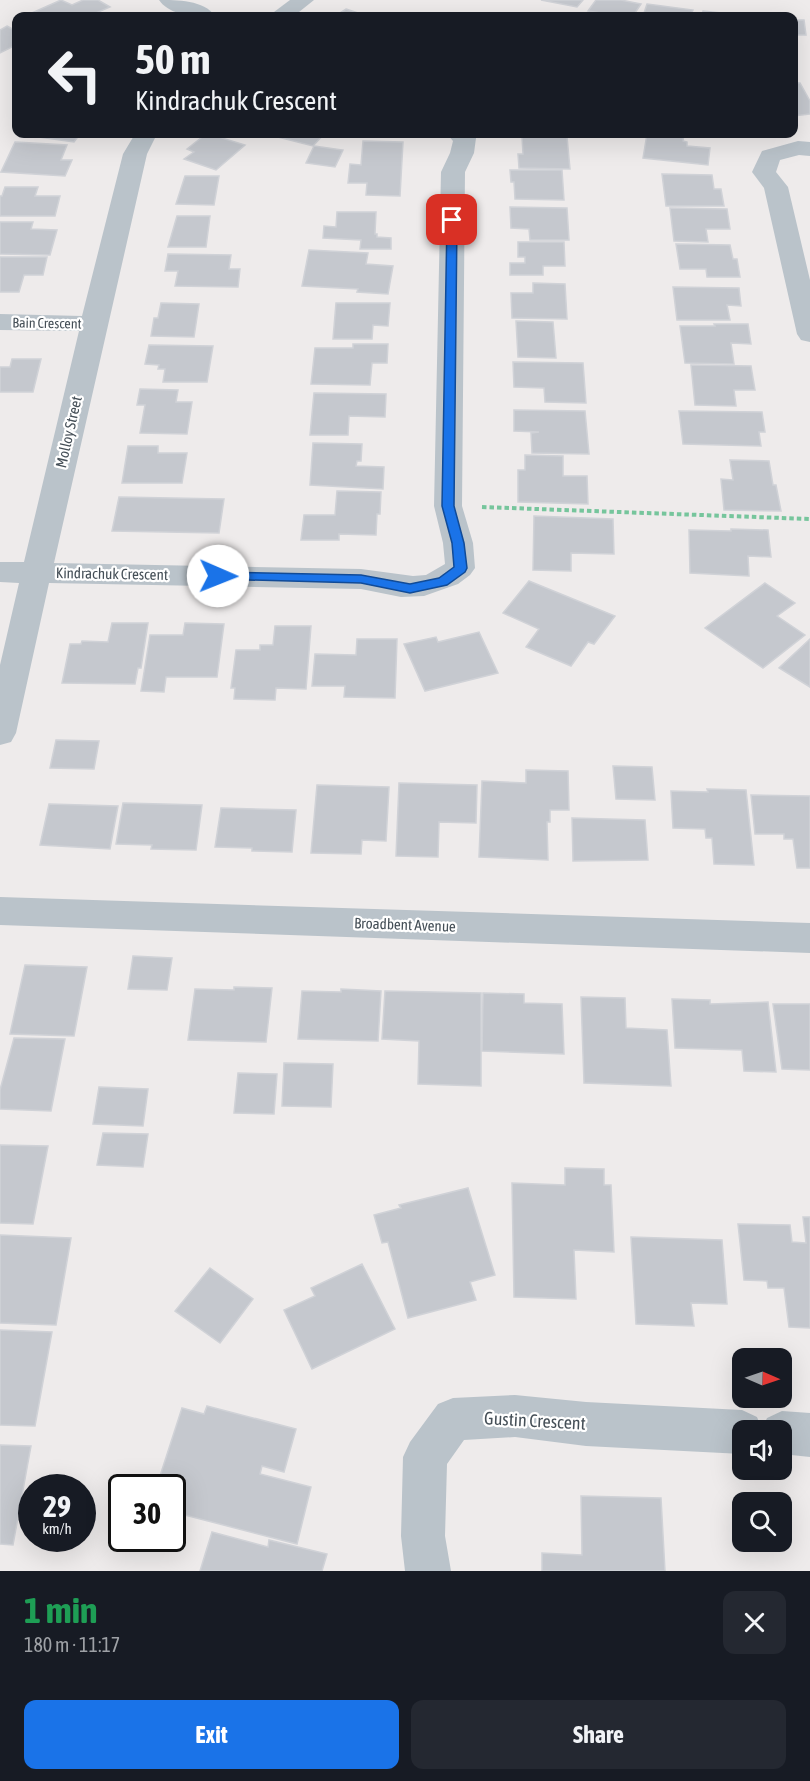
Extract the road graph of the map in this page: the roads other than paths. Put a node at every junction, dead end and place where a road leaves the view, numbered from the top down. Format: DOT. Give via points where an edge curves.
graph roads {
  1 [pos="169,0"];
  2 [pos="304,0"];
  3 [pos="196,12"];
  4 [pos="288,12"];
  5 [pos="144,138"];
  6 [pos="465,138"];
  7 [pos="810,149"];
  8 [pos="0,322"];
  9 [pos="94,324"];
  10 [pos="810,334"];
  11 [pos="0,572"];
  12 [pos="36,573"];
  13 [pos="0,733"];
  14 [pos="0,911"];
  15 [pos="810,938"];
  16 [pos="732,1431"];
  17 [pos="792,1434"];
  18 [pos="810,1435"];
  19 [pos="428,1571"];
  1 -- 3 [label="street"];
  2 -- 4 [label="street"];
  5 -- 9 [label="street, Molloy Street" via="135,154"];
  6 -- 12 [label="street, Kindrachuk Crescent" via="453,172 448,506 460,568 443,582 410,589 361,579"];
  7 -- 10 [label="street" via="798,148 771,156 764,172 776,187"];
  8 -- 9 [label="street, Bain Crescent"];
  9 -- 12 [label="street, Molloy Street"];
  11 -- 12 [label="street"];
  12 -- 13 [label="street, Molloy Street"];
  14 -- 15 [label="street, Broadbent Avenue"];
  16 -- 19 [label="street, Gustin Crescent" via="514,1416 453,1419 425,1457 423,1536"];
  17 -- 18 [label="street"];
}
